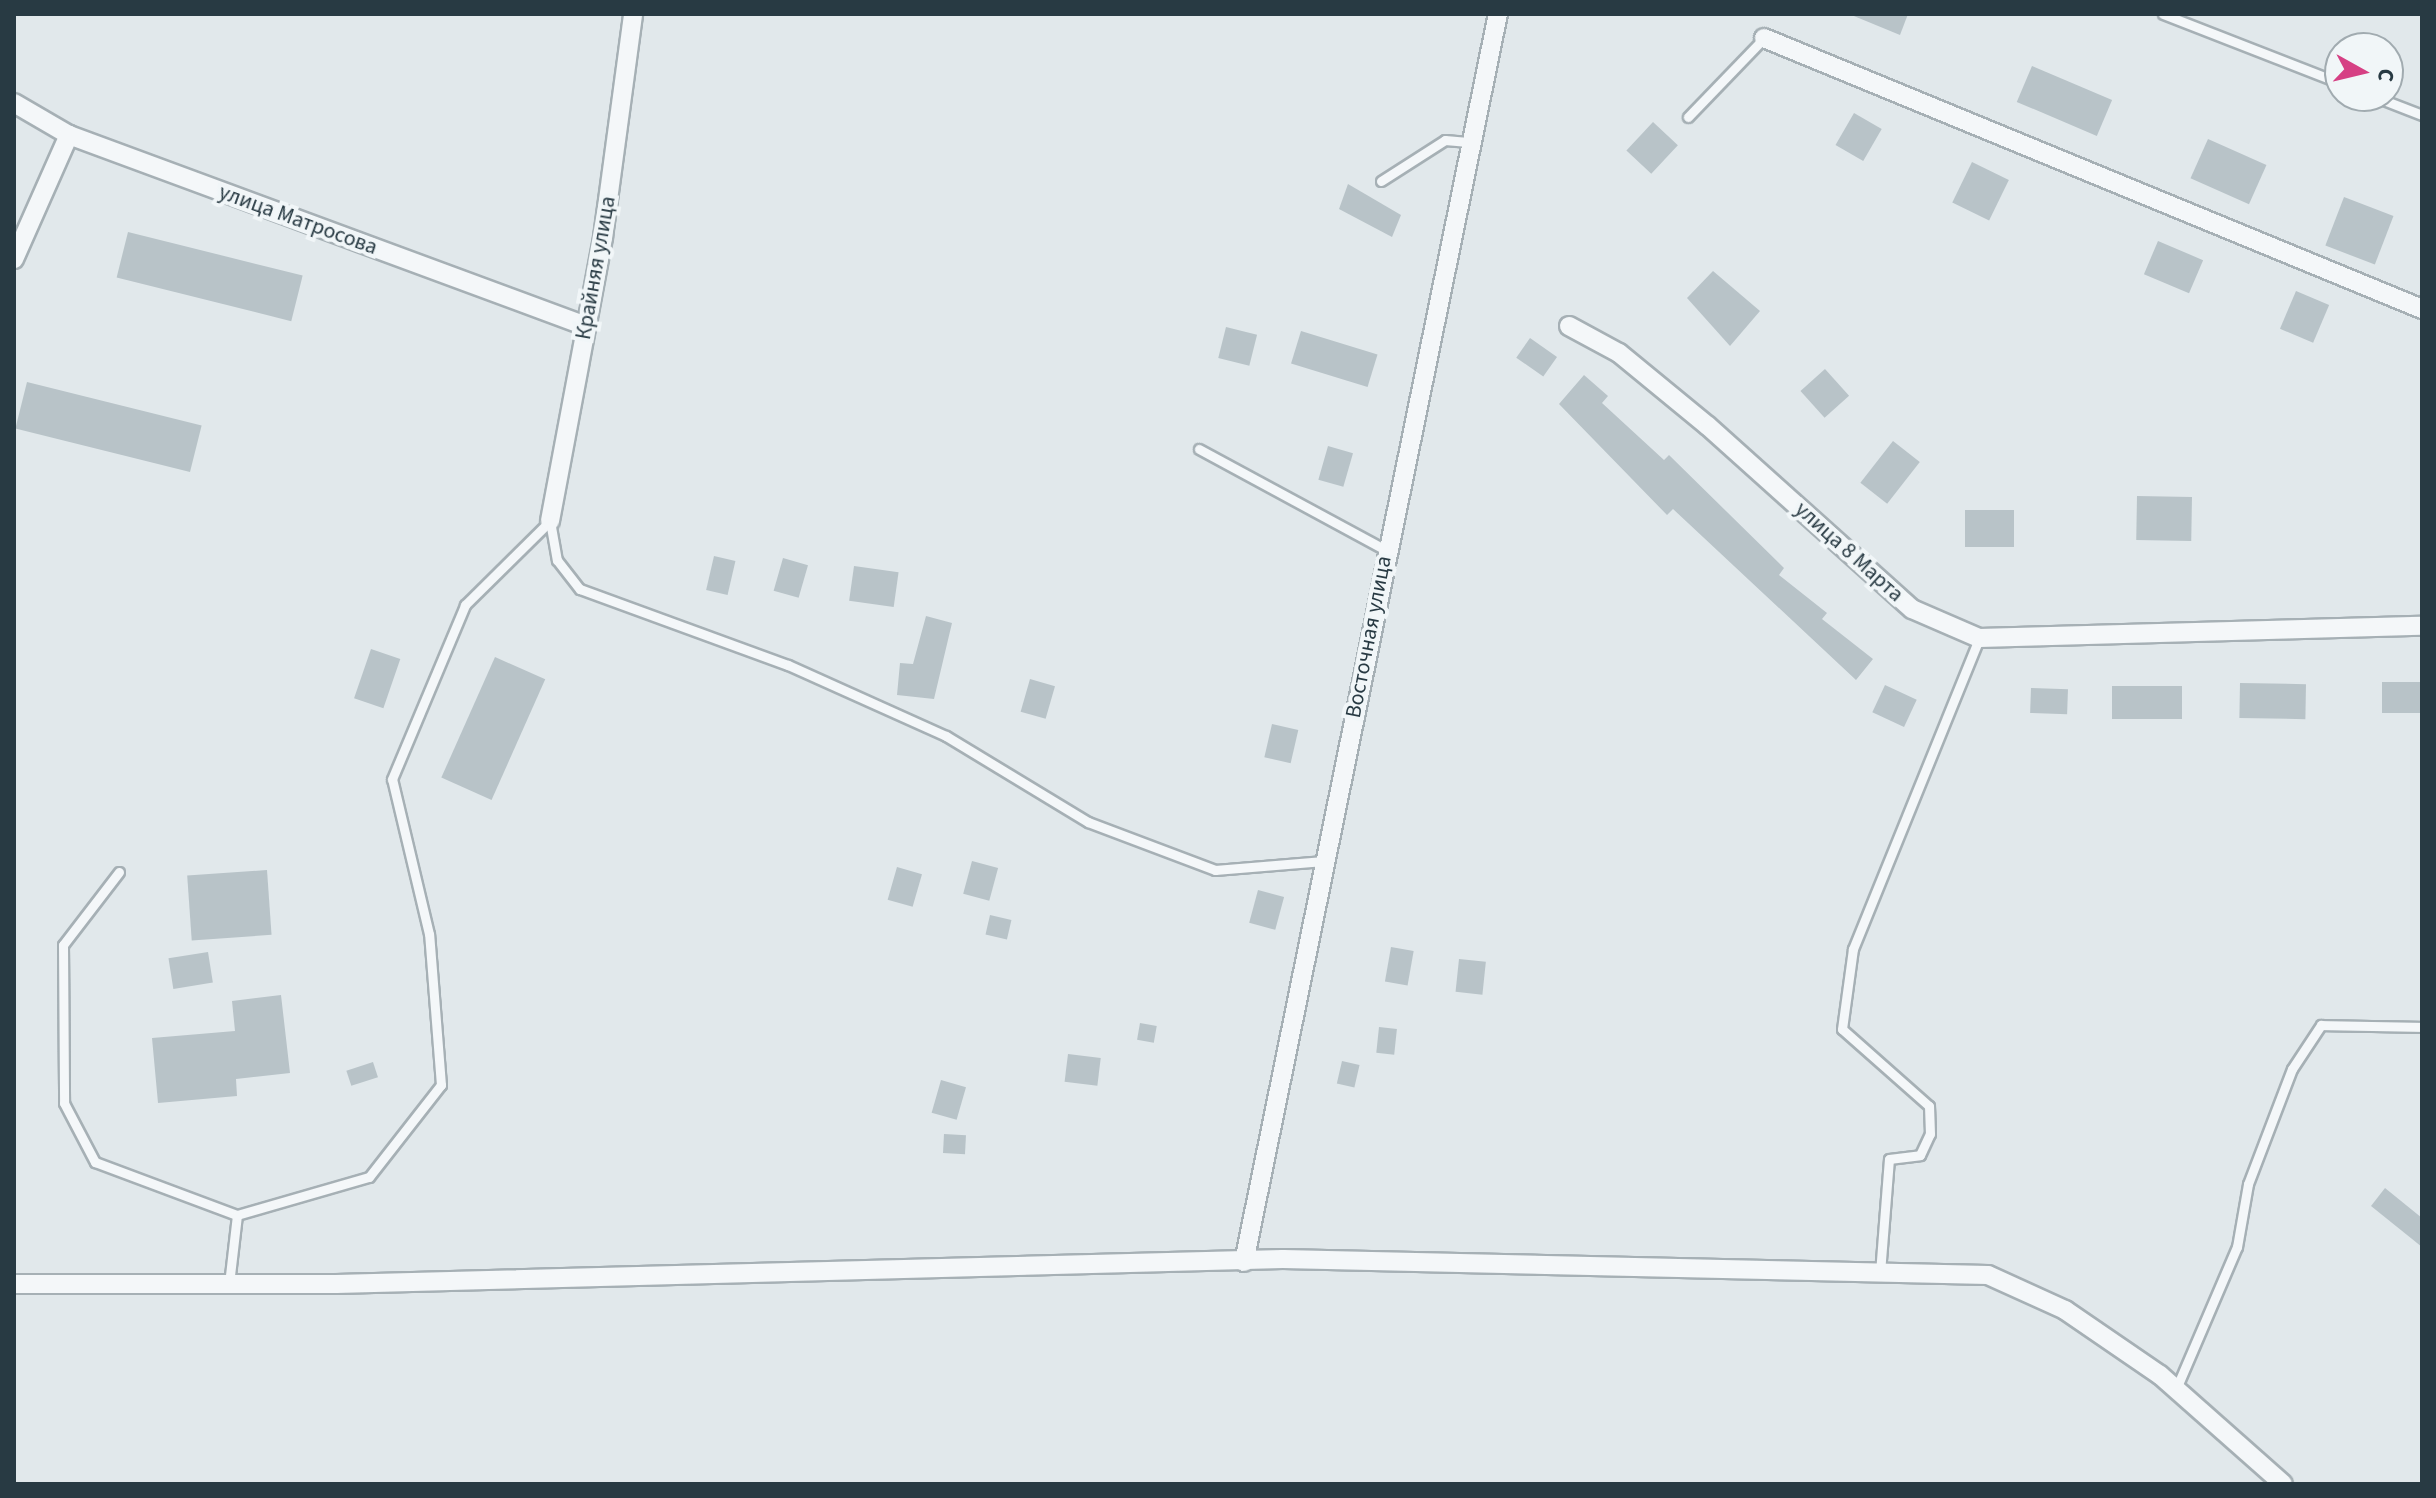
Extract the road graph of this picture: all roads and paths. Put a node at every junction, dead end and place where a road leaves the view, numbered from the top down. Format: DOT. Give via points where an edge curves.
graph roads {
  1 [pos="633,14"];
  2 [pos="1498,14"];
  3 [pos="2163,14"];
  4 [pos="1764,38"];
  5 [pos="2324,77"];
  6 [pos="14,103"];
  7 [pos="1688,117"];
  8 [pos="69,135"];
  9 [pos="1468,142"];
  10 [pos="1381,181"];
  11 [pos="18,238"];
  12 [pos="14,259"];
  13 [pos="2422,309"];
  14 [pos="586,326"];
  15 [pos="1569,326"];
  16 [pos="1199,449"];
  17 [pos="550,521"];
  18 [pos="1386,550"];
  19 [pos="2422,626"];
  20 [pos="1979,638"];
  21 [pos="1324,861"];
  22 [pos="119,872"];
  23 [pos="2422,1027"];
  24 [pos="237,1215"];
  25 [pos="1244,1262"];
  26 [pos="1880,1273"];
  27 [pos="14,1284"];
  28 [pos="229,1284"];
  29 [pos="2176,1389"];
  30 [pos="2283,1484"];
  1 -- 14 [label="street, Крайняя улица"];
  2 -- 9 [label="street, Восточная улица"];
  3 -- 5 [label="lane"];
  4 -- 7 [label="lane"];
  4 -- 13 [label="street"];
  6 -- 8 [label="street, улица Матросова"];
  8 -- 11 [label="street"];
  8 -- 14 [label="street, улица Матросова"];
  9 -- 10 [label="lane" via="1445,140"];
  9 -- 18 [label="street, Восточная улица"];
  11 -- 12 [label="street"];
  14 -- 17 [label="street, Крайняя улица"];
  15 -- 20 [label="street, улица 8 Марта" via="1619,353 1708,426 1912,609"];
  16 -- 18 [label="lane"];
  17 -- 21 [label="lane" via="557,560 580,589 788,665 946,736 1088,822 1215,870"];
  17 -- 24 [label="lane" via="465,605 392,779 429,934 441,1085 369,1177"];
  18 -- 21 [label="street, Восточная улица"];
  19 -- 20 [label="street, улица 8 Марта"];
  20 -- 26 [label="lane" via="1853,949 1842,1029 1929,1106 1930,1134 1920,1155 1889,1159"];
  21 -- 25 [label="street, Восточная улица"];
  22 -- 24 [label="lane" via="63,945 64,1103 95,1162"];
  23 -- 29 [label="lane" via="2321,1025 2292,1069 2248,1184 2237,1247"];
  24 -- 28 [label="lane"];
  25 -- 26 [label="street"];
  25 -- 28 [label="street"];
  26 -- 29 [label="street" via="1988,1275 2065,1310"];
  27 -- 28 [label="street"];
  29 -- 30 [label="street"];
}
